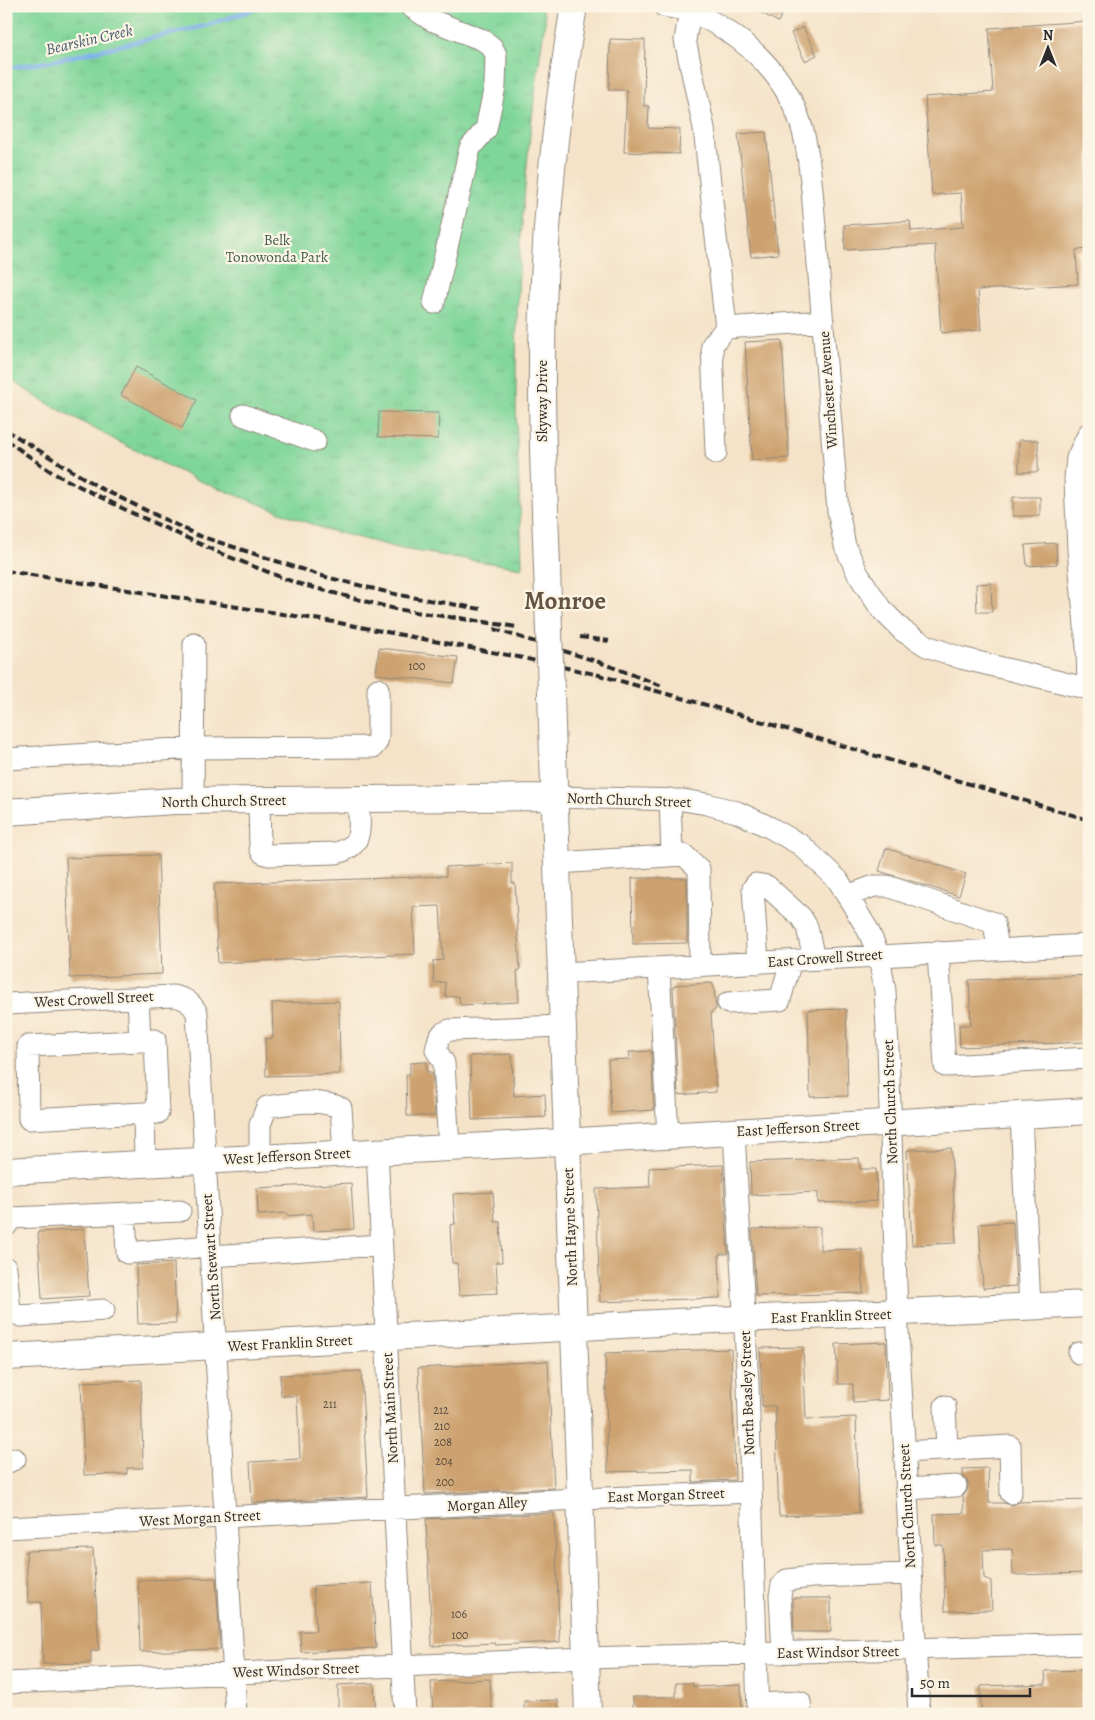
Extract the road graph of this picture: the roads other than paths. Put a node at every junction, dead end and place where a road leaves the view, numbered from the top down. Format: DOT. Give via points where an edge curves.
graph roads {
  1 [pos="410,6"];
  2 [pos="574,6"];
  3 [pos="664,6"];
  4 [pos="690,12"];
  5 [pos="434,304"];
  6 [pos="823,321"];
  7 [pos="726,328"];
  8 [pos="243,416"];
  9 [pos="1089,433"];
  10 [pos="314,441"];
  11 [pos="716,453"];
  12 [pos="194,644"];
  13 [pos="378,689"];
  14 [pos="1088,689"];
  15 [pos="194,748"];
  16 [pos="6,759"];
  17 [pos="555,797"];
  18 [pos="358,799"];
  19 [pos="670,799"];
  20 [pos="259,800"];
  21 [pos="194,801"];
  22 [pos="6,812"];
  23 [pos="672,856"];
  24 [pos="557,863"];
  25 [pos="847,896"];
  26 [pos="1089,945"];
  27 [pos="998,949"];
  28 [pos="938,952"];
  29 [pos="879,955"];
  30 [pos="814,959"];
  31 [pos="791,961"];
  32 [pos="758,963"];
  33 [pos="700,966"];
  34 [pos="659,968"];
  35 [pos="561,973"];
  36 [pos="138,997"];
  37 [pos="181,997"];
  38 [pos="728,1003"];
  39 [pos="6,1004"];
  40 [pos="563,1026"];
  41 [pos="140,1041"];
  42 [pos="1089,1058"];
  43 [pos="1089,1111"];
  44 [pos="144,1113"];
  45 [pos="1021,1115"];
  46 [pos="891,1122"];
  47 [pos="734,1132"];
  48 [pos="668,1136"];
  49 [pos="567,1142"];
  50 [pos="448,1148"];
  51 [pos="377,1151"];
  52 [pos="344,1153"];
  53 [pos="260,1157"];
  54 [pos="205,1160"];
  55 [pos="144,1163"];
  56 [pos="6,1171"];
  57 [pos="180,1211"];
  58 [pos="125,1214"];
  59 [pos="6,1226"];
  60 [pos="381,1245"];
  61 [pos="210,1251"];
  62 [pos="6,1268"];
  63 [pos="1089,1304"];
  64 [pos="1030,1307"];
  65 [pos="104,1310"];
  66 [pos="897,1313"];
  67 [pos="744,1319"];
  68 [pos="574,1328"];
  69 [pos="386,1338"];
  70 [pos="217,1346"];
  71 [pos="6,1357"];
  72 [pos="944,1406"];
  73 [pos="947,1450"];
  74 [pos="904,1452"];
  75 [pos="6,1458"];
  76 [pos="6,1463"];
  77 [pos="956,1486"];
  78 [pos="906,1488"];
  79 [pos="751,1492"];
  80 [pos="1012,1493"];
  81 [pos="580,1499"];
  82 [pos="395,1508"];
  83 [pos="226,1517"];
  84 [pos="6,1528"];
  85 [pos="911,1574"];
  86 [pos="1089,1644"];
  87 [pos="915,1650"];
  88 [pos="782,1653"];
  89 [pos="756,1654"];
  90 [pos="586,1658"];
  91 [pos="402,1666"];
  92 [pos="234,1673"];
  93 [pos="6,1683"];
  94 [pos="758,1709"];
  95 [pos="236,1714"];
  96 [pos="405,1714"];
  97 [pos="588,1714"];
  98 [pos="801,1714"];
  99 [pos="919,1714"];
  1 -- 5 [label="street" via="431,20 483,40 496,55 486,129 470,148"];
  2 -- 17 [label="main road, Skyway Drive, bridge" via="550,181 543,307 542,444"];
  3 -- 4 [label="street, Winchester Avenue"];
  4 -- 6 [label="street, Winchester Avenue" via="709,20 749,47 767,64 787,91 805,140"];
  4 -- 7 [label="street" via="685,40 704,128"];
  6 -- 7 [label="street"];
  6 -- 14 [label="street, Winchester Avenue" via="838,510 845,546 858,574 881,609 903,631 927,646 961,658"];
  7 -- 11 [label="street" via="712,344"];
  8 -- 10 [label="street"];
  9 -- 14 [label="street" via="1077,458 1075,479"];
  12 -- 15 [label="street"];
  13 -- 15 [label="street" via="378,736 373,747"];
  15 -- 16 [label="street"];
  15 -- 21 [label="street"];
  17 -- 18 [label="main road, North Church Street"];
  17 -- 19 [label="street, North Church Street"];
  17 -- 24 [label="main road, North Hayne Street"];
  18 -- 20 [label="main road, North Church Street"];
  18 -- 20 [label="street" via="358,837 353,847 336,853 269,855 260,848"];
  19 -- 23 [label="street"];
  19 -- 25 [label="street, North Church Street" via="737,812 769,827 801,845 838,880"];
  20 -- 21 [label="main road, North Church Street"];
  21 -- 22 [label="main road, North Church Street"];
  23 -- 24 [label="street"];
  23 -- 33 [label="street" via="684,855 699,869"];
  24 -- 35 [label="main road, North Hayne Street"];
  25 -- 27 [label="street" via="874,886 887,886 994,922"];
  25 -- 29 [label="street, North Church Street"];
  26 -- 27 [label="street, East Crowell Street"];
  27 -- 28 [label="street, East Crowell Street"];
  28 -- 29 [label="street, East Crowell Street"];
  28 -- 42 [label="street" via="944,1066"];
  29 -- 30 [label="street, East Crowell Street"];
  29 -- 46 [label="street, North Church Street" via="885,991"];
  30 -- 31 [label="street, East Crowell Street"];
  30 -- 32 [label="street" via="807,927 801,916 767,886 756,884 753,888"];
  31 -- 32 [label="street, East Crowell Street"];
  31 -- 38 [label="street" via="780,1000"];
  32 -- 33 [label="street, East Crowell Street"];
  33 -- 34 [label="street, East Crowell Street"];
  34 -- 35 [label="street, East Crowell Street"];
  34 -- 48 [label="street"];
  35 -- 40 [label="main road, North Hayne Street"];
  36 -- 37 [label="street, West Crowell Street"];
  36 -- 39 [label="street, West Crowell Street"];
  36 -- 41 [label="street"];
  37 -- 54 [label="street, North Stewart Street" via="192,1004 197,1013"];
  40 -- 49 [label="main road, North Hayne Street"];
  40 -- 50 [label="street" via="450,1030 443,1034 436,1050 444,1062"];
  41 -- 44 [label="street" via="155,1040 158,1113"];
  41 -- 44 [label="street" via="28,1046 29,1119"];
  43 -- 45 [label="main road, East Jefferson Street"];
  44 -- 55 [label="street"];
  45 -- 46 [label="main road, East Jefferson Street"];
  45 -- 64 [label="street"];
  46 -- 47 [label="main road, East Jefferson Street"];
  46 -- 66 [label="street, North Church Street"];
  47 -- 48 [label="main road, East Jefferson Street"];
  47 -- 67 [label="street, North Beasley Street"];
  48 -- 49 [label="main road, East Jefferson Street"];
  49 -- 50 [label="main road, West Jefferson Street"];
  49 -- 68 [label="main road, North Hayne Street"];
  50 -- 51 [label="main road, West Jefferson Street"];
  51 -- 52 [label="main road, West Jefferson Street"];
  51 -- 60 [label="street, North Main Street"];
  52 -- 53 [label="main road, West Jefferson Street"];
  52 -- 53 [label="street" via="341,1108 329,1102 294,1103 267,1107 260,1124"];
  53 -- 54 [label="main road, West Jefferson Street"];
  54 -- 55 [label="main road, West Jefferson Street"];
  54 -- 61 [label="street, North Stewart Street"];
  55 -- 56 [label="main road, West Jefferson Street"];
  57 -- 58 [label="street"];
  58 -- 59 [label="street" via="12,1218"];
  58 -- 61 [label="street" via="127,1253"];
  60 -- 61 [label="street"];
  60 -- 69 [label="street, North Main Street"];
  61 -- 70 [label="street, North Stewart Street"];
  62 -- 65 [label="street" via="10,1311 21,1316"];
  63 -- 64 [label="main road, East Franklin Street"];
  64 -- 66 [label="main road, East Franklin Street"];
  66 -- 67 [label="main road, East Franklin Street"];
  66 -- 74 [label="street, North Church Street"];
  67 -- 68 [label="main road, East Franklin Street"];
  67 -- 79 [label="street, North Beasley Street"];
  68 -- 69 [label="main road, West Franklin Street"];
  68 -- 81 [label="main road, North Hayne Street"];
  69 -- 70 [label="main road, West Franklin Street"];
  69 -- 82 [label="street, North Main Street"];
  70 -- 71 [label="main road, West Franklin Street"];
  70 -- 83 [label="street, North Stewart Street"];
  72 -- 73 [label="street"];
  73 -- 74 [label="street"];
  73 -- 80 [label="street" via="1010,1446"];
  74 -- 78 [label="street, North Church Street"];
  75 -- 76 [label="street" via="15,1459"];
  77 -- 78 [label="street"];
  78 -- 85 [label="street, North Church Street"];
  79 -- 81 [label="street, East Morgan Street"];
  79 -- 89 [label="street, North Beasley Street"];
  81 -- 82 [label="street, Morgan Alley"];
  81 -- 90 [label="main road, North Hayne Street"];
  82 -- 83 [label="street, West Morgan Street"];
  82 -- 91 [label="street, North Main Street"];
  83 -- 84 [label="street, West Morgan Street"];
  83 -- 92 [label="street, North Stewart Street"];
  85 -- 87 [label="street, North Church Street"];
  85 -- 88 [label="street" via="787,1580 782,1585 780,1596"];
  86 -- 87 [label="street, East Windsor Street"];
  87 -- 88 [label="street, East Windsor Street"];
  87 -- 99 [label="street, North Church Street"];
  88 -- 89 [label="street, East Windsor Street"];
  89 -- 90 [label="street, East Windsor Street"];
  89 -- 94 [label="street, North Beasley Street"];
  90 -- 91 [label="street, West Windsor Street"];
  90 -- 97 [label="main road, North Hayne Street"];
  91 -- 92 [label="street, West Windsor Street"];
  91 -- 96 [label="street, North Main Street"];
  92 -- 93 [label="street, West Windsor Street"];
  92 -- 95 [label="street, North Stewart Street"];
  94 -- 98 [label="street" via="800,1702"];
}
